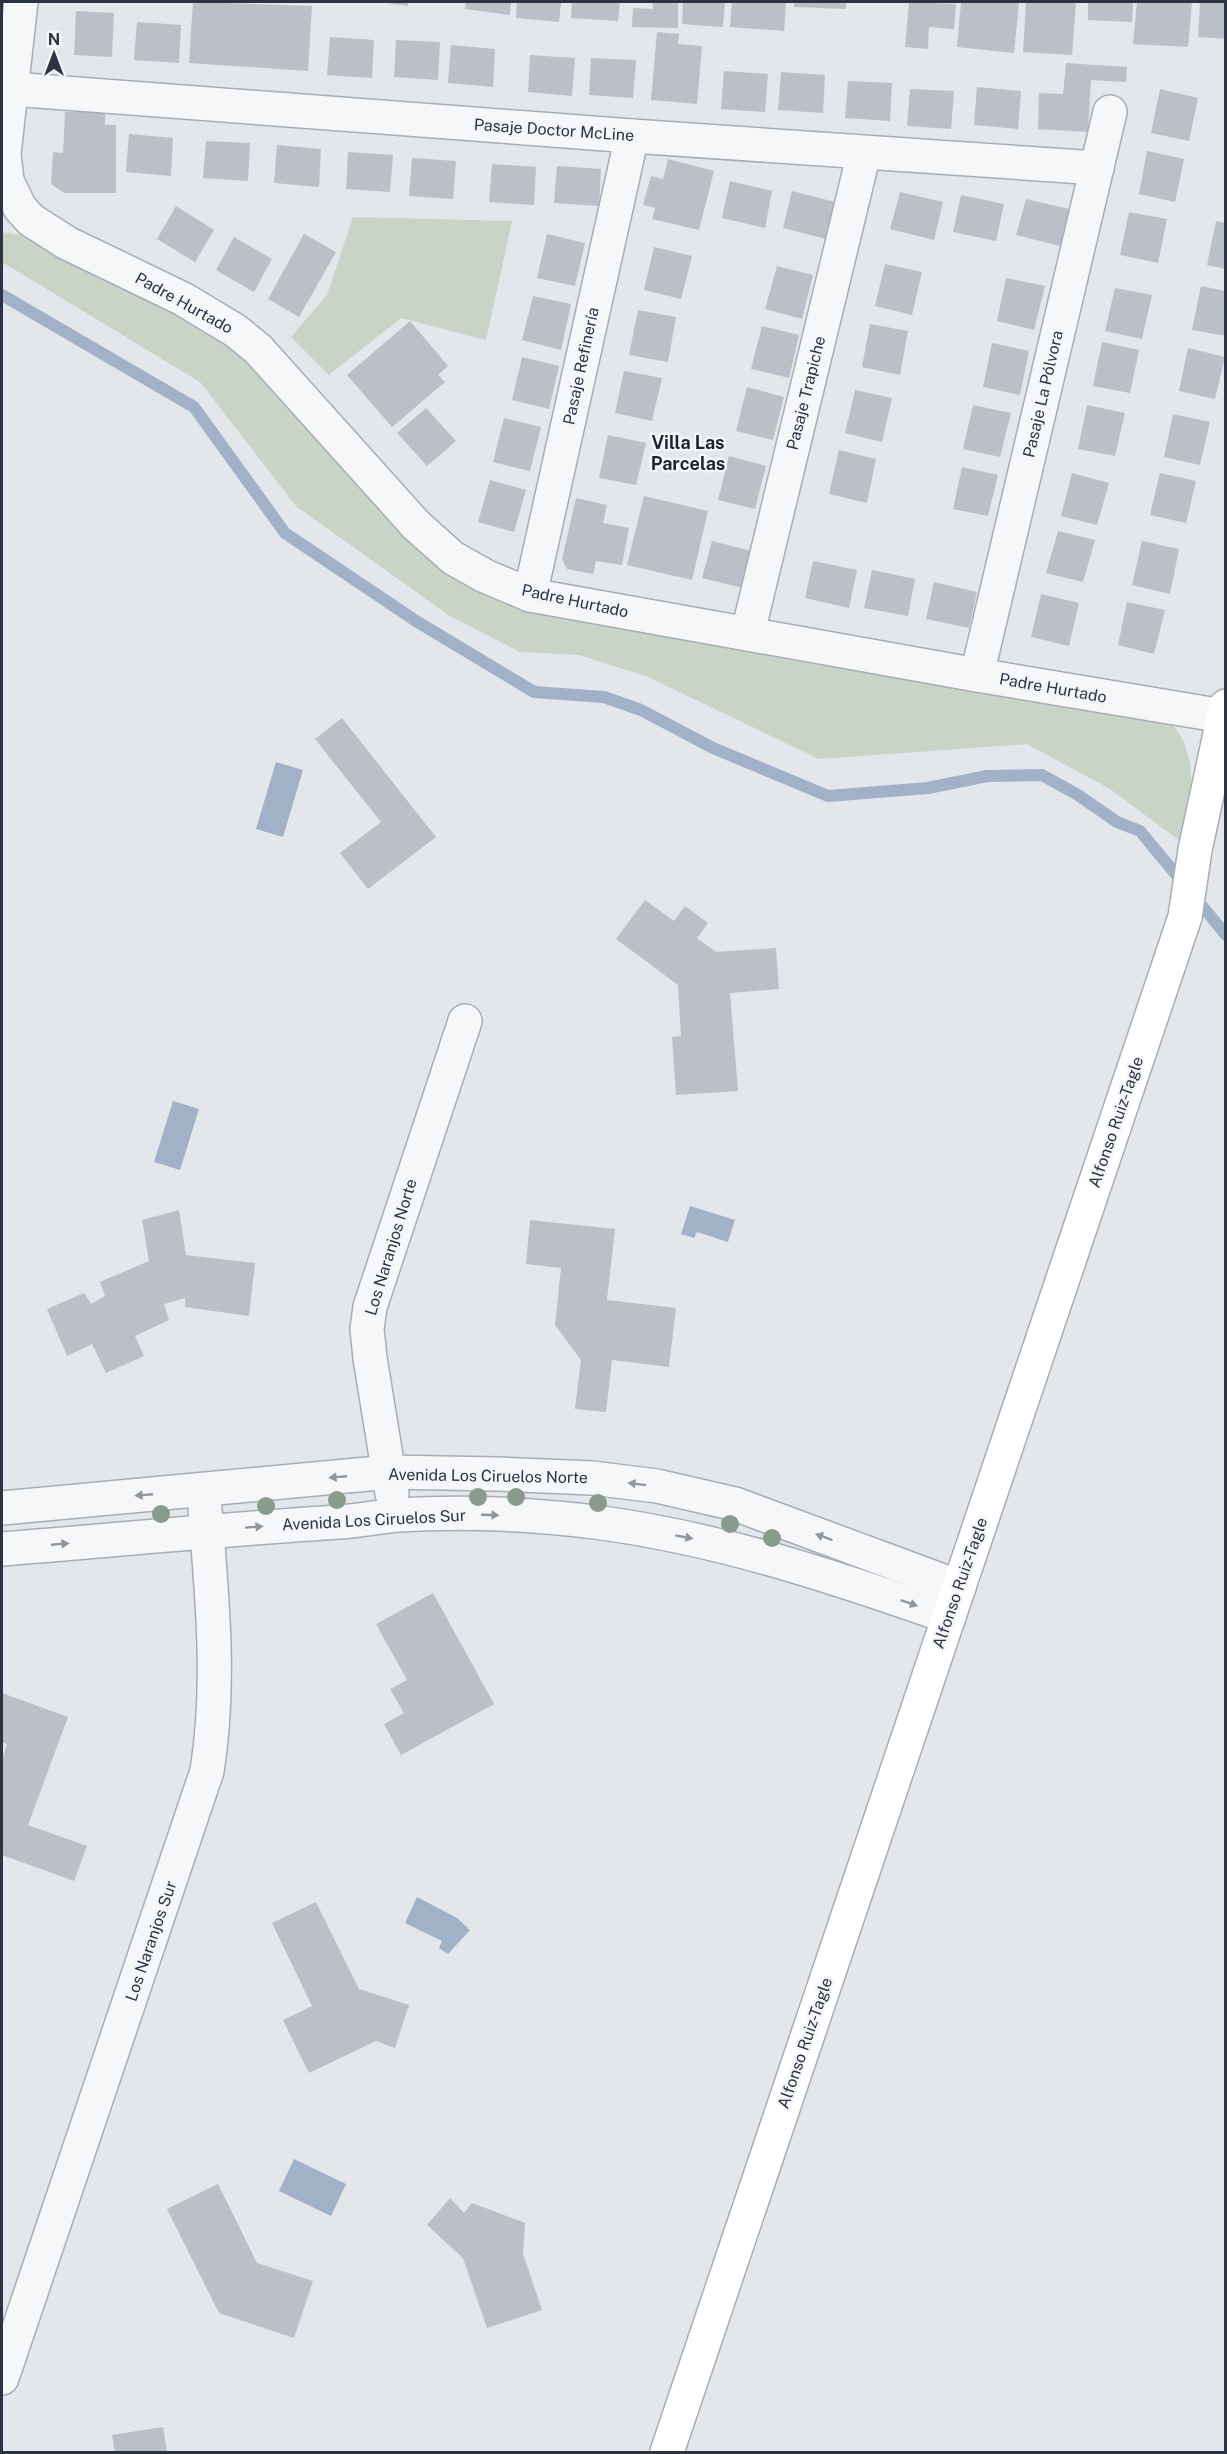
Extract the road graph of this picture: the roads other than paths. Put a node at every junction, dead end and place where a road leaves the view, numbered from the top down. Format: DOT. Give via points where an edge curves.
graph roads {
  1 [pos="21,2"];
  2 [pos="12,89"];
  3 [pos="1110,112"];
  4 [pos="632,136"];
  5 [pos="864,153"];
  6 [pos="1097,168"];
  7 [pos="530,595"];
  8 [pos="748,632"];
  9 [pos="977,675"];
  10 [pos="1224,711"];
  11 [pos="465,1021"];
  12 [pos="389,1472"];
  13 [pos="204,1489"];
  14 [pos="2,1508"];
  15 [pos="395,1515"];
  16 [pos="207,1530"];
  17 [pos="2,1549"];
  18 [pos="954,1602"];
  19 [pos="2,2378"];
  20 [pos="667,2452"];
  1 -- 2 [label="street"];
  2 -- 4 [label="street, Pasaje Doctor McLine"];
  2 -- 7 [label="street, Padre Hurtado" via="4,168 12,196 31,220 66,243 183,299 243,337 416,525 453,558"];
  3 -- 6 [label="street, Pasaje La Pólvora"];
  4 -- 5 [label="street, Pasaje Doctor McLine"];
  4 -- 7 [label="street, Pasaje Refinería"];
  5 -- 6 [label="street, Pasaje Doctor McLine"];
  5 -- 8 [label="street, Pasaje Trapiche"];
  6 -- 9 [label="street, Pasaje La Pólvora"];
  7 -- 8 [label="street, Padre Hurtado"];
  8 -- 9 [label="street, Padre Hurtado"];
  9 -- 10 [label="street, Padre Hurtado"];
  10 -- 18 [label="main road, Alfonso Ruiz-Tagle" via="1185,917"];
  11 -- 12 [label="street, Los Naranjos Norte" via="370,1307 370,1358"];
  12 -- 13 [label="street, Avenida Los Ciruelos Norte, one-way"];
  12 -- 15 [label="street, Los Naranjos Norte"];
  18 -- 12 [label="street, Avenida Los Ciruelos Norte, one-way" via="735,1504 697,1494 592,1478"];
  13 -- 14 [label="street, Avenida Los Ciruelos Norte, one-way"];
  13 -- 16 [label="street, Los Naranjos Sur"];
  16 -- 15 [label="street, Avenida Los Ciruelos Sur, one-way"];
  15 -- 18 [label="street, Avenida Los Ciruelos Sur, one-way" via="528,1516 594,1522 705,1541"];
  17 -- 16 [label="street, Avenida Los Ciruelos Sur, one-way"];
  16 -- 19 [label="street, Los Naranjos Sur" via="215,1667 213,1735 207,1771"];
  18 -- 20 [label="main road, Alfonso Ruiz-Tagle"];
}
